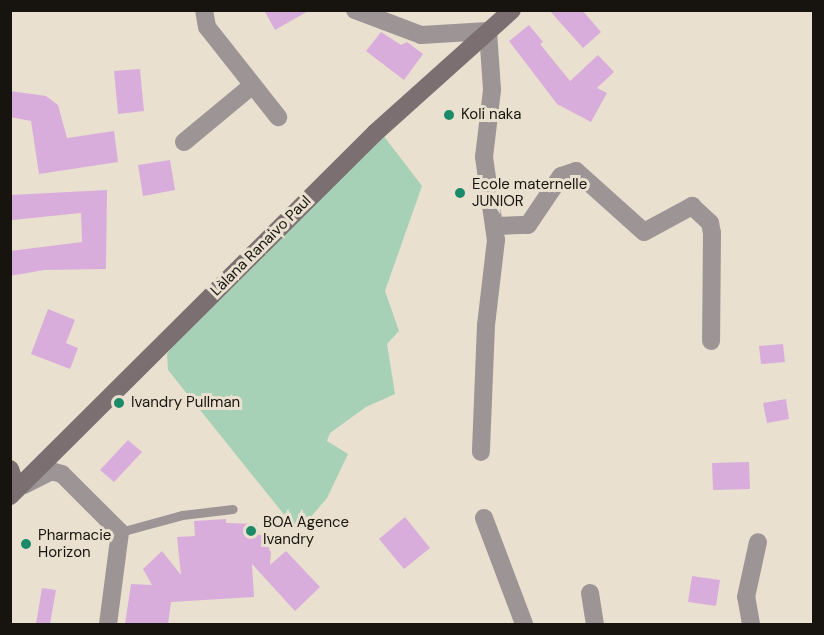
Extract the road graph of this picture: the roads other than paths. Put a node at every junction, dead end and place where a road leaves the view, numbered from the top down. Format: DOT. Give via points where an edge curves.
graph roads {
  1 [pos="204,10"];
  2 [pos="355,10"];
  3 [pos="513,10"];
  4 [pos="488,31"];
  5 [pos="253,85"];
  6 [pos="278,117"];
  7 [pos="184,142"];
  8 [pos="494,226"];
  9 [pos="711,342"];
  10 [pos="482,452"];
  11 [pos="10,469"];
  12 [pos="14,493"];
  13 [pos="233,509"];
  14 [pos="484,518"];
  15 [pos="120,532"];
  16 [pos="758,542"];
  17 [pos="590,593"];
  18 [pos="108,624"];
  19 [pos="524,624"];
  20 [pos="595,624"];
  21 [pos="751,624"];
  1 -- 5 [label="street" via="207,27"];
  2 -- 4 [label="street" via="421,34"];
  3 -- 4 [label="street, Làlana Ranaivo Paul"];
  4 -- 8 [label="street" via="492,90 484,157"];
  4 -- 12 [label="street, Làlana Ranaivo Paul" via="375,133"];
  5 -- 6 [label="street"];
  5 -- 7 [label="street"];
  8 -- 9 [label="street" via="528,225 561,176 576,171 644,232 692,206 710,223 712,234 714,269 708,306"];
  8 -- 10 [label="street" via="496,240 481,399"];
  11 -- 12 [label="street"];
  12 -- 15 [label="street" via="51,471 62,474"];
  13 -- 15 [label="lane" via="182,515"];
  14 -- 19 [label="street"];
  15 -- 18 [label="street"];
  16 -- 21 [label="street" via="746,597"];
  17 -- 20 [label="street"];
}
